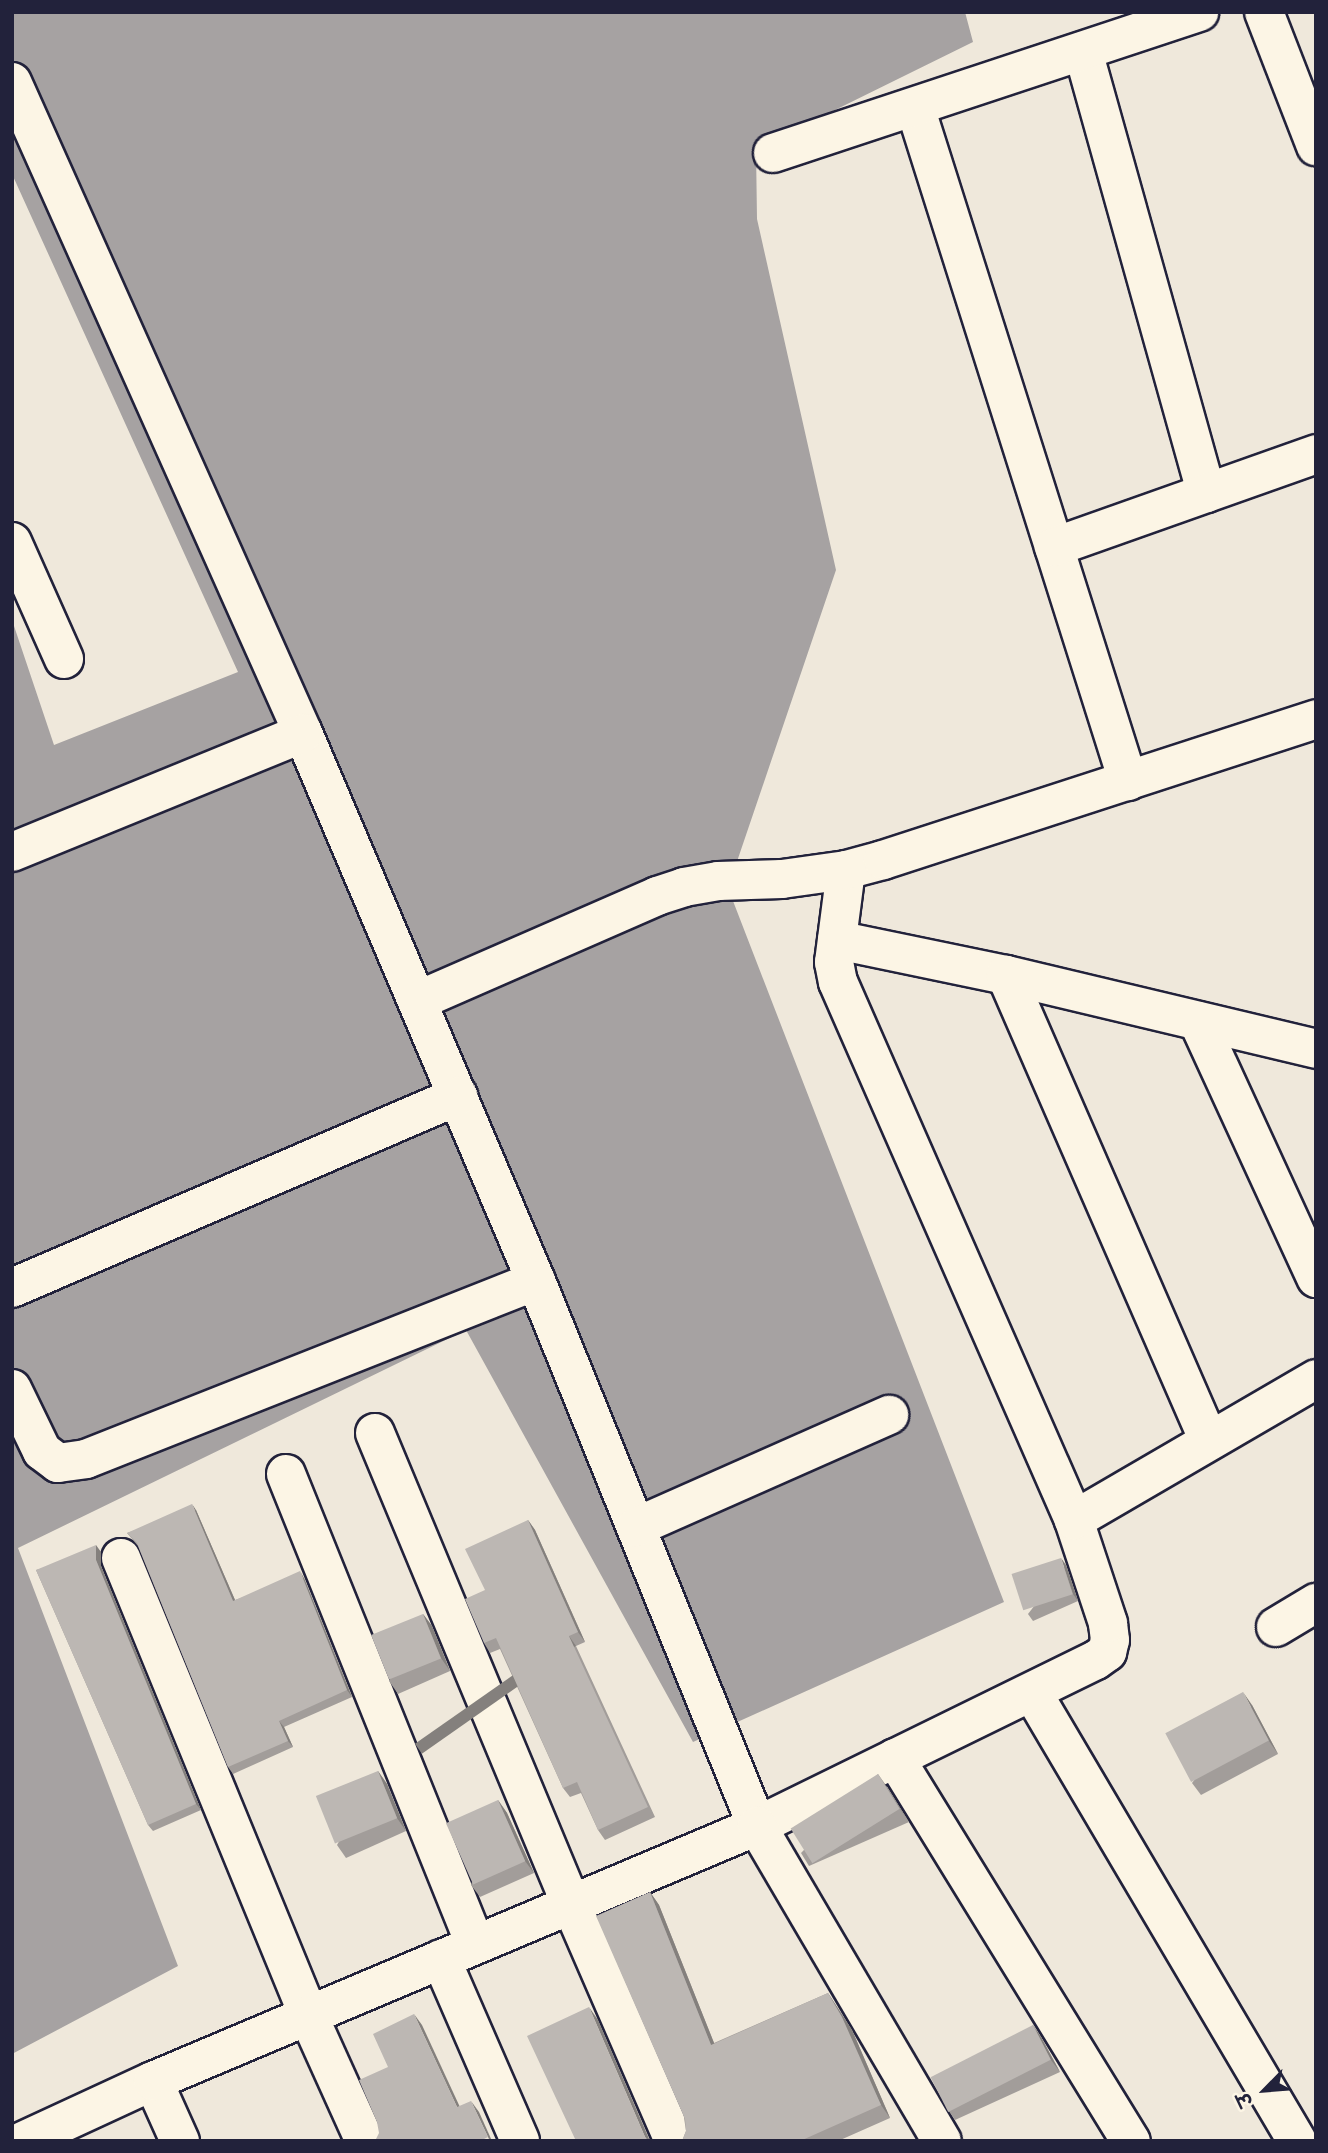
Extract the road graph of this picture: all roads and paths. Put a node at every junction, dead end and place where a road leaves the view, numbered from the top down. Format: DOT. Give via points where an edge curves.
graph roads {
  1 [pos="1199,12"];
  2 [pos="1264,12"];
  3 [pos="1083,51"];
  4 [pos="12,82"];
  5 [pos="915,107"];
  6 [pos="1316,146"];
  7 [pos="773,153"];
  8 [pos="1316,454"];
  9 [pos="1206,493"];
  10 [pos="12,542"];
  11 [pos="1054,547"];
  12 [pos="64,659"];
  13 [pos="1316,719"];
  14 [pos="303,733"];
  15 [pos="1128,781"];
  16 [pos="12,852"];
  17 [pos="846,870"];
  18 [pos="837,940"];
  19 [pos="1006,975"];
  20 [pos="417,1001"];
  21 [pos="1198,1021"];
  22 [pos="1316,1049"];
  23 [pos="458,1096"];
  24 [pos="1316,1278"];
  25 [pos="536,1281"];
  26 [pos="12,1288"];
  27 [pos="1316,1379"];
  28 [pos="12,1389"];
  29 [pos="889,1415"];
  30 [pos="375,1433"];
  31 [pos="1209,1441"];
  32 [pos="286,1474"];
  33 [pos="1074,1520"];
  34 [pos="636,1527"];
  35 [pos="121,1558"];
  36 [pos="1316,1603"];
  37 [pos="1276,1627"];
  38 [pos="1032,1692"];
  39 [pos="895,1758"];
  40 [pos="757,1826"];
  41 [pos="571,1904"];
  42 [pos="458,1952"];
  43 [pos="308,2015"];
  44 [pos="153,2081"];
  45 [pos="1316,2132"];
  46 [pos="23,2141"];
  47 [pos="180,2141"];
  48 [pos="365,2141"];
  49 [pos="520,2141"];
  50 [pos="674,2141"];
  51 [pos="942,2141"];
  52 [pos="1131,2141"];
  53 [pos="1299,2141"];
  1 -- 3 [label="street"];
  2 -- 6 [label="street"];
  3 -- 5 [label="street"];
  3 -- 9 [label="street"];
  4 -- 14 [label="street"];
  5 -- 7 [label="street"];
  5 -- 11 [label="street"];
  8 -- 9 [label="street"];
  9 -- 11 [label="street"];
  10 -- 12 [label="street"];
  11 -- 15 [label="street"];
  13 -- 15 [label="street"];
  14 -- 16 [label="street"];
  14 -- 20 [label="street"];
  15 -- 17 [label="street"];
  17 -- 18 [label="street"];
  17 -- 20 [label="street" via="684,887"];
  18 -- 19 [label="street"];
  18 -- 33 [label="street" via="834,962 838,982"];
  19 -- 21 [label="street"];
  19 -- 31 [label="street"];
  20 -- 23 [label="street"];
  21 -- 22 [label="street"];
  21 -- 24 [label="street"];
  23 -- 25 [label="street"];
  23 -- 26 [label="street"];
  25 -- 28 [label="street" via="86,1459 58,1462 42,1451"];
  25 -- 34 [label="street"];
  27 -- 31 [label="street"];
  29 -- 34 [label="street"];
  30 -- 41 [label="street"];
  31 -- 33 [label="street"];
  32 -- 42 [label="street"];
  33 -- 38 [label="street" via="1110,1640 1107,1652 1096,1660"];
  34 -- 40 [label="street"];
  35 -- 43 [label="street"];
  36 -- 37 [label="street"];
  38 -- 39 [label="street"];
  38 -- 53 [label="street"];
  39 -- 40 [label="street"];
  39 -- 52 [label="street"];
  40 -- 41 [label="street"];
  40 -- 51 [label="street"];
  41 -- 42 [label="street"];
  41 -- 50 [label="street"];
  42 -- 43 [label="street"];
  42 -- 49 [label="street"];
  43 -- 44 [label="street"];
  43 -- 48 [label="street"];
  44 -- 46 [label="street"];
  44 -- 47 [label="street"];
  45 -- 53 [label="street"];
}
